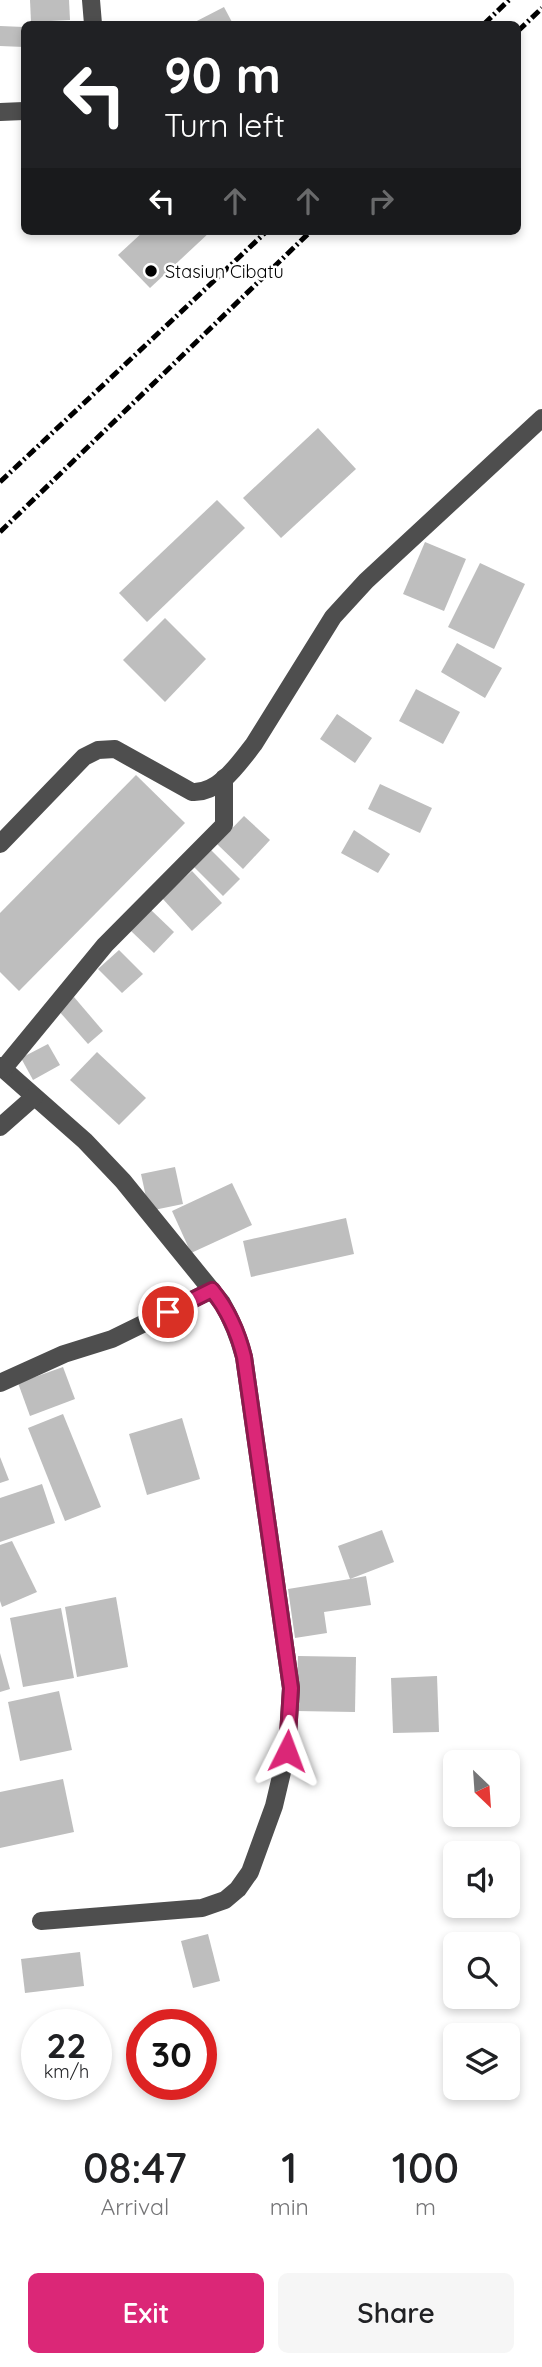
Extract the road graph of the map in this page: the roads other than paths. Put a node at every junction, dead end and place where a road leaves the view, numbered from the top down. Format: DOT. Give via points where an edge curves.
graph roads {
  1 [pos="91,0"];
  2 [pos="93,21"];
  3 [pos="21,111"];
  4 [pos="0,112"];
  5 [pos="542,418"];
  6 [pos="224,778"];
  7 [pos="0,844"];
  8 [pos="2,1068"];
  9 [pos="34,1097"];
  10 [pos="0,1127"];
  11 [pos="212,1290"];
  12 [pos="0,1383"];
  13 [pos="41,1921"];
  1 -- 2 [label="street"];
  3 -- 4 [label="street"];
  5 -- 6 [label="street" via="333,617 254,744"];
  6 -- 7 [label="street" via="207,792 192,792 115,749 98,750 84,757"];
  6 -- 8 [label="street" via="224,825 105,945"];
  8 -- 9 [label="street"];
  9 -- 10 [label="street"];
  9 -- 11 [label="street" via="122,1181"];
  11 -- 12 [label="street" via="112,1339 64,1354"];
  11 -- 13 [label="street" via="229,1314 244,1357 291,1688 287,1751 274,1806 250,1872 225,1900 202,1908"];
}
